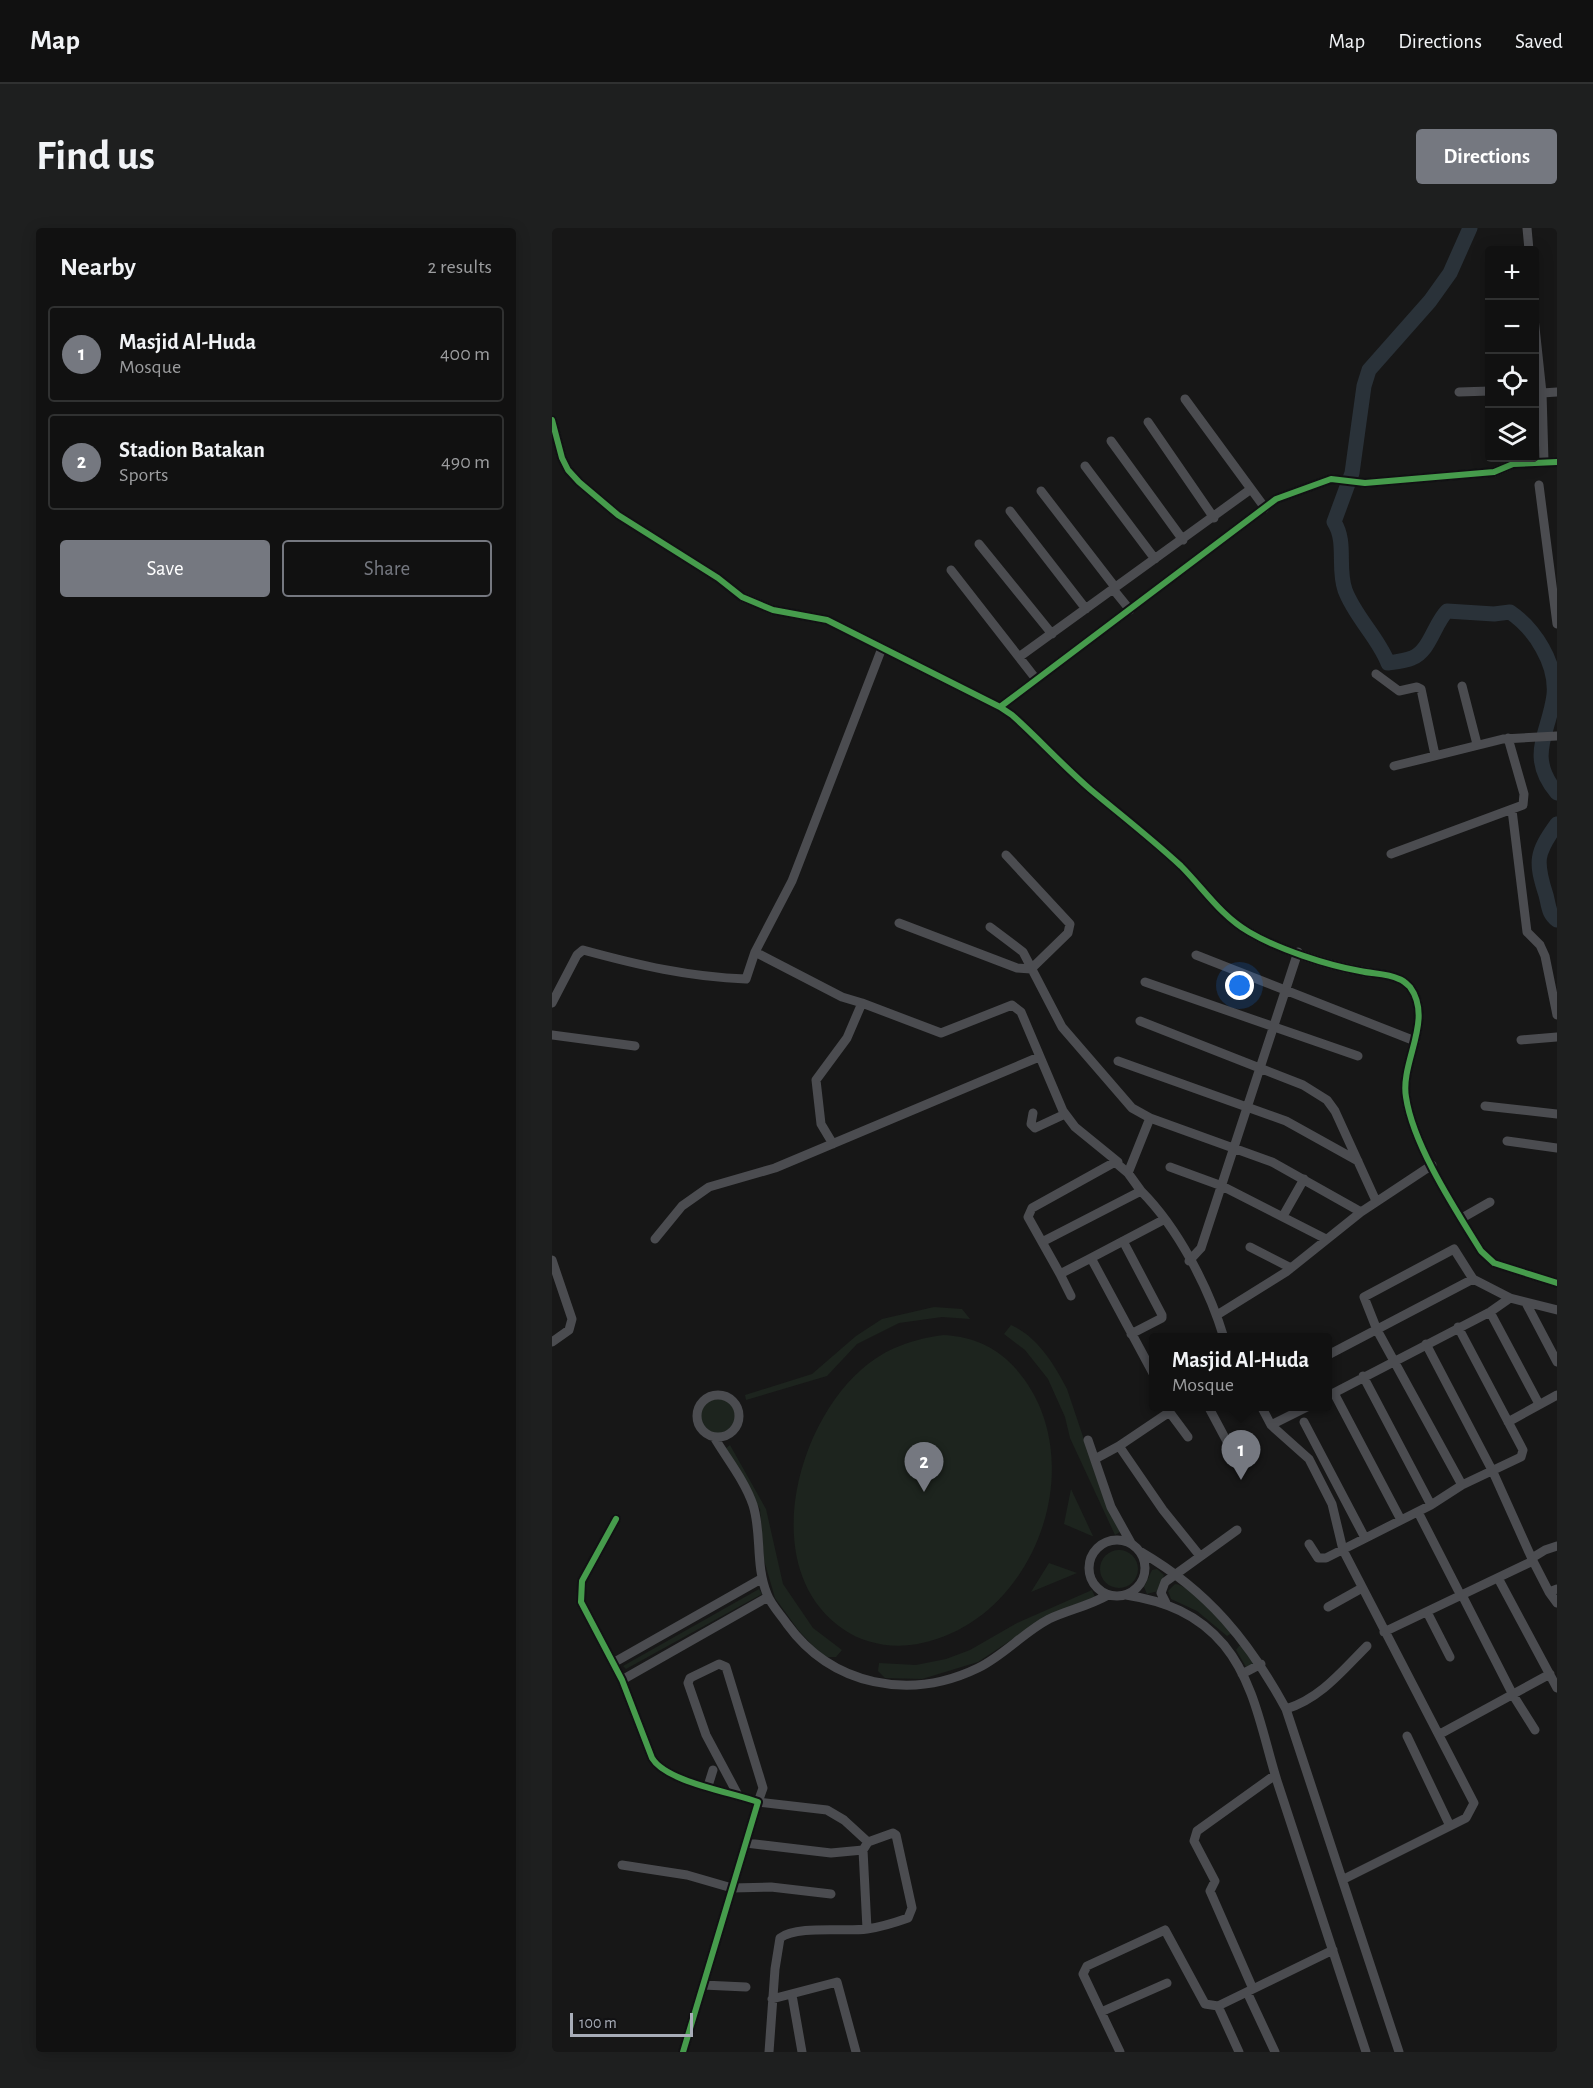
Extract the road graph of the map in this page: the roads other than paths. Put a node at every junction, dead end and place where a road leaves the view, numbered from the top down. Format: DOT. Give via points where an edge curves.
graph roads {
  1 [pos="1527,228"];
  2 [pos="1529,246"];
  3 [pos="1539,390"];
  4 [pos="1485,391"];
  5 [pos="1459,392"];
  6 [pos="1557,392"];
  7 [pos="1185,399"];
  8 [pos="552,420"];
  9 [pos="1148,422"];
  10 [pos="1111,441"];
  11 [pos="1501,462"];
  12 [pos="1544,462"];
  13 [pos="1557,462"];
  14 [pos="1085,466"];
  15 [pos="1502,468"];
  16 [pos="1539,485"];
  17 [pos="1251,489"];
  18 [pos="1041,491"];
  19 [pos="1265,508"];
  20 [pos="1010,511"];
  21 [pos="1214,518"];
  22 [pos="1183,540"];
  23 [pos="979,544"];
  24 [pos="1155,559"];
  25 [pos="951,570"];
  26 [pos="1114,588"];
  27 [pos="1086,609"];
  28 [pos="1130,610"];
  29 [pos="1557,624"];
  30 [pos="1052,634"];
  31 [pos="882,648"];
  32 [pos="1019,657"];
  33 [pos="1376,674"];
  34 [pos="1036,679"];
  35 [pos="1462,686"];
  36 [pos="1000,707"];
  37 [pos="1557,736"];
  38 [pos="1508,738"];
  39 [pos="1477,744"];
  40 [pos="1435,755"];
  41 [pos="1394,766"];
  42 [pos="1512,810"];
  43 [pos="1391,854"];
  44 [pos="1006,855"];
  45 [pos="899,923"];
  46 [pos="990,927"];
  47 [pos="755,952"];
  48 [pos="1298,952"];
  49 [pos="1196,955"];
  50 [pos="1031,969"];
  51 [pos="1145,982"];
  52 [pos="1287,990"];
  53 [pos="552,1003"];
  54 [pos="862,1003"];
  55 [pos="1557,1015"];
  56 [pos="1140,1021"];
  57 [pos="1275,1027"];
  58 [pos="552,1035"];
  59 [pos="1557,1037"];
  60 [pos="1521,1040"];
  61 [pos="1415,1041"];
  62 [pos="635,1046"];
  63 [pos="1358,1056"];
  64 [pos="1039,1057"];
  65 [pos="1118,1060"];
  66 [pos="1262,1068"];
  67 [pos="1485,1106"];
  68 [pos="1248,1108"];
  69 [pos="1033,1113"];
  70 [pos="1065,1114"];
  71 [pos="1557,1114"];
  72 [pos="1150,1118"];
  73 [pos="1507,1141"];
  74 [pos="833,1144"];
  75 [pos="1235,1147"];
  76 [pos="1557,1148"];
  77 [pos="1358,1161"];
  78 [pos="1118,1162"];
  79 [pos="1432,1165"];
  80 [pos="1170,1167"];
  81 [pos="1128,1173"];
  82 [pos="1304,1179"];
  83 [pos="1222,1186"];
  84 [pos="1141,1191"];
  85 [pos="1376,1201"];
  86 [pos="1490,1202"];
  87 [pos="1361,1212"];
  88 [pos="1283,1216"];
  89 [pos="1462,1218"];
  90 [pos="1166,1219"];
  91 [pos="655,1239"];
  92 [pos="1326,1239"];
  93 [pos="1123,1241"];
  94 [pos="1042,1242"];
  95 [pos="1250,1247"];
  96 [pos="1196,1255"];
  97 [pos="1090,1258"];
  98 [pos="552,1260"];
  99 [pos="1291,1268"];
  100 [pos="1060,1274"];
  101 [pos="1473,1279"];
  102 [pos="1557,1283"];
  103 [pos="1071,1296"];
  104 [pos="1510,1298"];
  105 [pos="1526,1303"];
  106 [pos="1557,1310"];
  107 [pos="1490,1312"];
  108 [pos="1217,1315"];
  109 [pos="1458,1327"];
  110 [pos="1377,1330"];
  111 [pos="1222,1333"];
  112 [pos="1131,1334"];
  113 [pos="552,1342"];
  114 [pos="1426,1344"];
  115 [pos="1332,1352"];
  116 [pos="1394,1361"];
  117 [pos="1557,1362"];
  118 [pos="1149,1366"];
  119 [pos="1363,1376"];
  120 [pos="1332,1394"];
  121 [pos="1557,1395"];
  122 [pos="1332,1397"];
  123 [pos="1539,1404"];
  124 [pos="1166,1411"];
  125 [pos="1168,1411"];
  126 [pos="1210,1411"];
  127 [pos="1263,1411"];
  128 [pos="1297,1411"];
  129 [pos="1304,1422"];
  130 [pos="1508,1422"];
  131 [pos="1271,1425"];
  132 [pos="714,1437"];
  133 [pos="1188,1437"];
  134 [pos="1088,1440"];
  135 [pos="1119,1446"];
  136 [pos="1095,1459"];
  137 [pos="1240,1466"];
  138 [pos="1493,1472"];
  139 [pos="1462,1485"];
  140 [pos="1431,1505"];
  141 [pos="1418,1512"];
  142 [pos="616,1519"];
  143 [pos="1401,1520"];
  144 [pos="1237,1530"];
  145 [pos="1365,1538"];
  146 [pos="1131,1543"];
  147 [pos="1309,1544"];
  148 [pos="1557,1546"];
  149 [pos="1343,1550"];
  150 [pos="1141,1552"];
  151 [pos="1200,1556"];
  152 [pos="1531,1556"];
  153 [pos="1173,1575"];
  154 [pos="1498,1578"];
  155 [pos="761,1579"];
  156 [pos="1362,1588"];
  157 [pos="1553,1590"];
  158 [pos="1460,1592"];
  159 [pos="1108,1595"];
  160 [pos="1126,1595"];
  161 [pos="768,1597"];
  162 [pos="1166,1603"];
  163 [pos="1557,1603"];
  164 [pos="1328,1607"];
  165 [pos="1426,1612"];
  166 [pos="1384,1632"];
  167 [pos="1242,1636"];
  168 [pos="1367,1646"];
  169 [pos="1226,1647"];
  170 [pos="1450,1657"];
  171 [pos="613,1663"];
  172 [pos="1261,1664"];
  173 [pos="1242,1674"];
  174 [pos="1550,1674"];
  175 [pos="622,1680"];
  176 [pos="1557,1688"];
  177 [pos="1513,1695"];
  178 [pos="1286,1708"];
  179 [pos="1535,1730"];
  180 [pos="1440,1734"];
  181 [pos="1407,1736"];
  182 [pos="713,1770"];
  183 [pos="1275,1775"];
  184 [pos="708,1786"];
  185 [pos="738,1795"];
  186 [pos="758,1802"];
  187 [pos="1450,1826"];
  188 [pos="746,1843"];
  189 [pos="866,1846"];
  190 [pos="622,1865"];
  191 [pos="1344,1879"];
  192 [pos="732,1888"];
  193 [pos="831,1894"];
  194 [pos="867,1929"];
  195 [pos="1332,1950"];
  196 [pos="1167,1983"];
  197 [pos="703,1985"];
  198 [pos="746,1987"];
  199 [pos="1250,1990"];
  200 [pos="792,1995"];
  201 [pos="772,1999"];
  202 [pos="1218,2006"];
  203 [pos="1101,2012"];
  204 [pos="683,2052"];
  205 [pos="769,2052"];
  206 [pos="802,2052"];
  207 [pos="856,2052"];
  208 [pos="1120,2052"];
  209 [pos="1239,2052"];
  210 [pos="1275,2052"];
  211 [pos="1366,2052"];
  212 [pos="1399,2052"];
  1 -- 2 [label="street"];
  3 -- 6 [label="street"];
  3 -- 12 [label="street"];
  4 -- 5 [label="street"];
  7 -- 17 [label="street"];
  8 -- 31 [label="street" via="568,470 618,515 758,605 826,620"];
  9 -- 21 [label="street"];
  10 -- 22 [label="street"];
  11 -- 15 [label="street"];
  12 -- 13 [label="street"];
  12 -- 15 [label="street"];
  14 -- 24 [label="street"];
  15 -- 19 [label="street" via="1494,472 1365,483 1331,479 1276,499"];
  16 -- 29 [label="street"];
  17 -- 19 [label="street"];
  17 -- 21 [label="street"];
  18 -- 26 [label="street"];
  19 -- 28 [label="street"];
  20 -- 27 [label="street"];
  21 -- 22 [label="street"];
  22 -- 24 [label="street"];
  23 -- 30 [label="street"];
  24 -- 26 [label="street"];
  25 -- 32 [label="street"];
  26 -- 27 [label="street"];
  26 -- 28 [label="street"];
  27 -- 30 [label="street"];
  28 -- 34 [label="street"];
  30 -- 32 [label="street"];
  31 -- 36 [label="street"];
  31 -- 47 [label="street" via="792,881"];
  32 -- 34 [label="street"];
  33 -- 40 [label="street" via="1398,691 1421,689"];
  34 -- 36 [label="street"];
  35 -- 39 [label="street"];
  36 -- 48 [label="street" via="1182,867 1224,913 1249,932"];
  37 -- 38 [label="street"];
  38 -- 39 [label="street"];
  38 -- 42 [label="street" via="1525,797 1523,805"];
  39 -- 40 [label="street"];
  40 -- 41 [label="street"];
  42 -- 43 [label="street"];
  42 -- 55 [label="street" via="1527,932 1545,956"];
  44 -- 50 [label="street" via="1070,924 1068,933"];
  45 -- 50 [label="street" via="1017,968"];
  46 -- 50 [label="street" via="1023,952"];
  47 -- 53 [label="street" via="746,979 647,968 583,950"];
  47 -- 54 [label="street" via="842,997"];
  48 -- 52 [label="street"];
  48 -- 61 [label="street" via="1401,979 1415,996"];
  49 -- 52 [label="street"];
  50 -- 72 [label="street" via="1062,1027 1132,1108"];
  51 -- 57 [label="street"];
  52 -- 57 [label="street"];
  52 -- 61 [label="street"];
  54 -- 64 [label="street" via="941,1033 1012,1005 1021,1012"];
  54 -- 74 [label="street" via="847,1038 816,1080 821,1124"];
  56 -- 66 [label="street"];
  57 -- 63 [label="street"];
  57 -- 66 [label="street"];
  58 -- 62 [label="street"];
  59 -- 60 [label="street"];
  61 -- 79 [label="street" via="1405,1095 1411,1120"];
  64 -- 70 [label="street"];
  64 -- 74 [label="street"];
  65 -- 68 [label="street"];
  66 -- 68 [label="street"];
  66 -- 77 [label="street" via="1327,1100"];
  67 -- 71 [label="street"];
  68 -- 75 [label="street"];
  68 -- 77 [label="street" via="1286,1121"];
  69 -- 70 [label="street" via="1031,1124 1035,1128"];
  70 -- 78 [label="street"];
  72 -- 75 [label="street"];
  72 -- 81 [label="street"];
  73 -- 76 [label="street"];
  74 -- 91 [label="street" via="775,1168 710,1186 682,1206"];
  75 -- 82 [label="street"];
  75 -- 83 [label="street"];
  77 -- 85 [label="street"];
  78 -- 81 [label="street"];
  78 -- 94 [label="street" via="1032,1208 1028,1217"];
  79 -- 85 [label="street"];
  79 -- 89 [label="street"];
  80 -- 83 [label="street"];
  81 -- 84 [label="street"];
  82 -- 87 [label="street"];
  82 -- 88 [label="street"];
  83 -- 88 [label="street"];
  83 -- 96 [label="street"];
  84 -- 90 [label="street"];
  84 -- 94 [label="street"];
  85 -- 87 [label="street"];
  86 -- 89 [label="street"];
  87 -- 92 [label="street"];
  88 -- 92 [label="street"];
  89 -- 102 [label="street" via="1481,1251 1494,1263"];
  90 -- 93 [label="street"];
  90 -- 96 [label="street"];
  92 -- 99 [label="street"];
  93 -- 97 [label="street"];
  93 -- 112 [label="street" via="1162,1315"];
  94 -- 100 [label="street"];
  95 -- 99 [label="street"];
  96 -- 108 [label="street"];
  97 -- 100 [label="street"];
  97 -- 112 [label="street"];
  98 -- 113 [label="street" via="572,1319 569,1330"];
  99 -- 108 [label="street"];
  100 -- 103 [label="street"];
  101 -- 104 [label="street"];
  101 -- 110 [label="street"];
  101 -- 110 [label="street" via="1454,1249 1365,1294 1363,1301"];
  104 -- 105 [label="street"];
  104 -- 107 [label="street"];
  105 -- 106 [label="street"];
  105 -- 117 [label="street"];
  107 -- 109 [label="street"];
  107 -- 123 [label="street"];
  108 -- 111 [label="street"];
  109 -- 114 [label="street"];
  109 -- 130 [label="street"];
  110 -- 115 [label="street"];
  110 -- 116 [label="street"];
  112 -- 118 [label="street"];
  114 -- 116 [label="street"];
  114 -- 138 [label="street"];
  116 -- 119 [label="street"];
  116 -- 139 [label="street"];
  119 -- 120 [label="street"];
  119 -- 140 [label="street"];
  121 -- 123 [label="street"];
  122 -- 143 [label="street"];
  123 -- 130 [label="street"];
  124 -- 135 [label="street"];
  125 -- 133 [label="street"];
  126 -- 137 [label="street"];
  127 -- 131 [label="street"];
  128 -- 131 [label="street"];
  129 -- 145 [label="street"];
  130 -- 138 [label="street" via="1523,1453"];
  131 -- 149 [label="street" via="1309,1459 1332,1504"];
  132 -- 132 [label="street" via="699,1426 698,1410 705,1399 723,1396 737,1406 739,1419 729,1435"];
  132 -- 155 [label="street" via="753,1504"];
  134 -- 136 [label="street"];
  135 -- 136 [label="street"];
  135 -- 151 [label="street"];
  136 -- 146 [label="street" via="1111,1507"];
  138 -- 139 [label="street"];
  138 -- 152 [label="street"];
  139 -- 140 [label="street"];
  140 -- 141 [label="street"];
  141 -- 143 [label="street"];
  141 -- 158 [label="street"];
  142 -- 171 [label="street" via="582,1581 580,1592 581,1602"];
  143 -- 145 [label="street"];
  144 -- 151 [label="street"];
  145 -- 149 [label="street"];
  146 -- 150 [label="street"];
  146 -- 159 [label="street" via="1114,1540 1092,1553 1090,1577"];
  147 -- 149 [label="street" via="1319,1559"];
  148 -- 152 [label="street"];
  149 -- 156 [label="street"];
  150 -- 153 [label="street"];
  150 -- 160 [label="street" via="1145,1573 1142,1583"];
  151 -- 153 [label="street"];
  152 -- 154 [label="street"];
  152 -- 157 [label="street"];
  153 -- 162 [label="street" via="1161,1593"];
  153 -- 167 [label="street"];
  154 -- 158 [label="street"];
  154 -- 174 [label="street"];
  155 -- 161 [label="street"];
  155 -- 171 [label="street"];
  156 -- 164 [label="street"];
  156 -- 166 [label="street"];
  157 -- 163 [label="street"];
  158 -- 165 [label="street"];
  158 -- 177 [label="street"];
  159 -- 160 [label="street"];
  159 -- 161 [label="street" via="1048,1620 971,1671 942,1681 901,1685 876,1684 826,1664 795,1634"];
  160 -- 162 [label="street"];
  161 -- 175 [label="street"];
  162 -- 169 [label="street" via="1189,1614"];
  165 -- 166 [label="street"];
  165 -- 170 [label="street"];
  166 -- 180 [label="street"];
  167 -- 169 [label="street"];
  167 -- 172 [label="street"];
  168 -- 178 [label="street" via="1320,1693"];
  169 -- 173 [label="street"];
  171 -- 175 [label="street"];
  172 -- 173 [label="street"];
  172 -- 178 [label="street"];
  173 -- 183 [label="street"];
  174 -- 176 [label="street"];
  174 -- 177 [label="street"];
  175 -- 184 [label="street" via="657,1766"];
  177 -- 179 [label="street"];
  177 -- 180 [label="street"];
  178 -- 191 [label="street"];
  180 -- 187 [label="street" via="1474,1803 1466,1818"];
  181 -- 187 [label="street"];
  182 -- 184 [label="street"];
  183 -- 195 [label="street"];
  183 -- 199 [label="street" via="1197,1831 1194,1841 1215,1881 1210,1891"];
  184 -- 185 [label="street"];
  185 -- 186 [label="street"];
  185 -- 186 [label="street" via="706,1735 688,1683 690,1678 719,1664 726,1667 756,1763 763,1788"];
  186 -- 188 [label="street"];
  186 -- 189 [label="street" via="827,1810 844,1820"];
  187 -- 191 [label="street"];
  188 -- 189 [label="street" via="831,1852"];
  188 -- 192 [label="street"];
  189 -- 194 [label="street"];
  189 -- 194 [label="street" via="890,1833 896,1835 912,1908 908,1918"];
  190 -- 192 [label="street" via="687,1875"];
  191 -- 212 [label="street"];
  192 -- 193 [label="street" via="771,1887"];
  192 -- 197 [label="street"];
  194 -- 201 [label="street" via="785,1934 780,1938"];
  195 -- 199 [label="street"];
  195 -- 211 [label="street"];
  196 -- 203 [label="street"];
  197 -- 198 [label="street"];
  197 -- 204 [label="street"];
  199 -- 202 [label="street"];
  199 -- 210 [label="street"];
  200 -- 201 [label="street"];
  200 -- 206 [label="street"];
  200 -- 207 [label="street" via="837,1982"];
  201 -- 205 [label="street"];
  202 -- 203 [label="street" via="1205,2004 1168,1932 1162,1930 1083,1969"];
  202 -- 209 [label="street"];
  203 -- 208 [label="street"];
}
